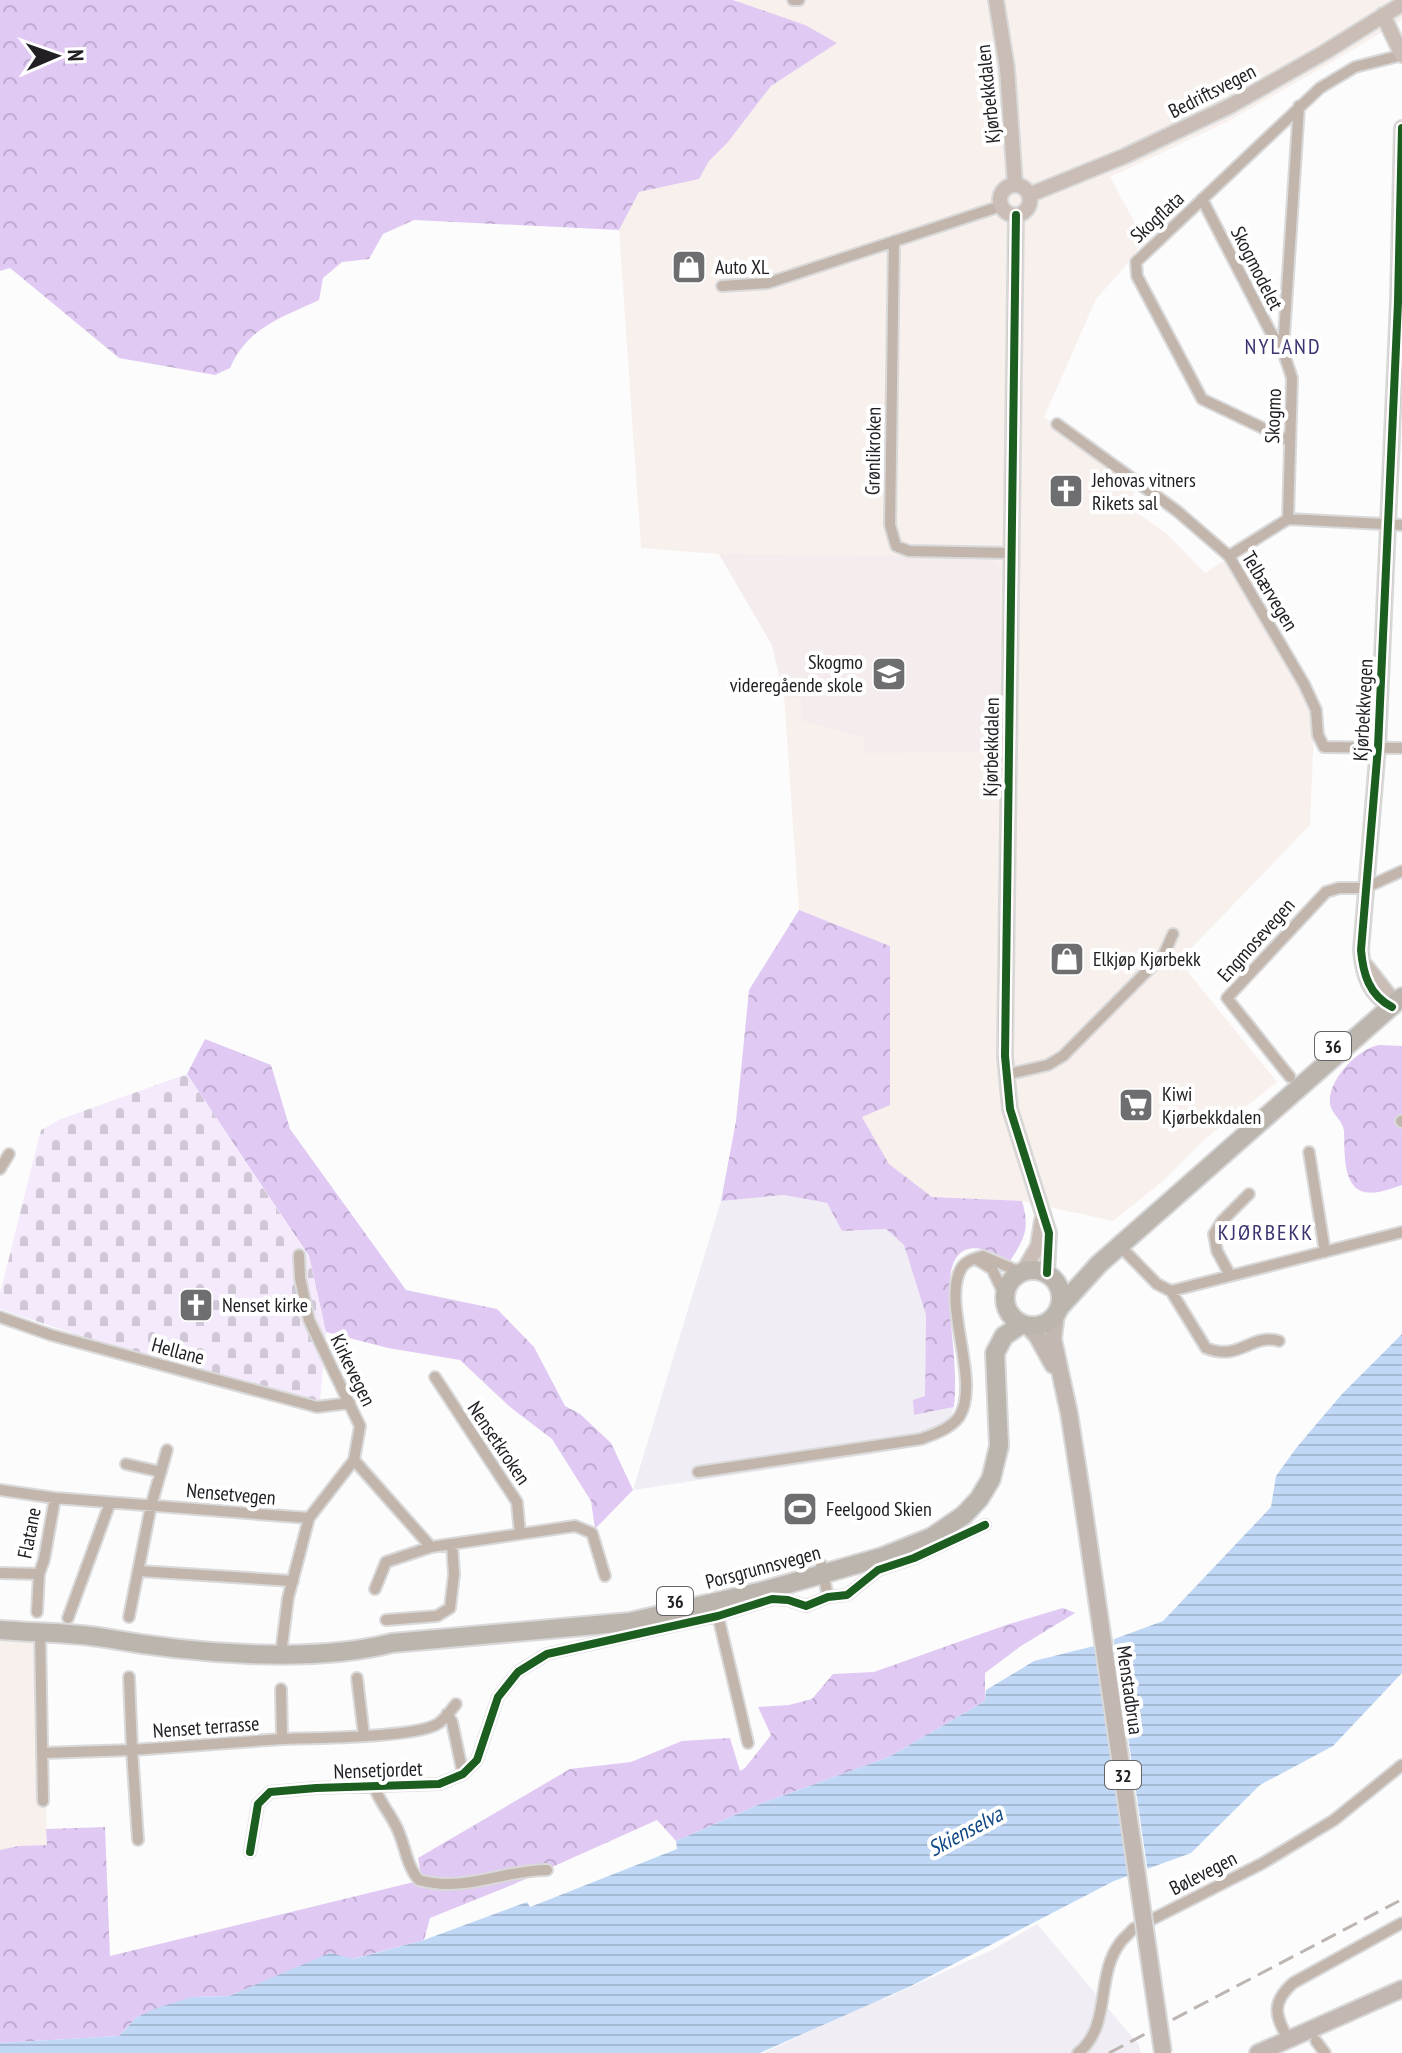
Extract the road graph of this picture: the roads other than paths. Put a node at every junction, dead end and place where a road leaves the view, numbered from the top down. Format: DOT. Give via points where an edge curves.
graph roads {
  1 [pos="793,0"];
  2 [pos="799,0"];
  3 [pos="996,0"];
  4 [pos="1402,4"];
  5 [pos="1383,15"];
  6 [pos="1402,55"];
  7 [pos="1299,106"];
  8 [pos="1402,128"];
  9 [pos="1401,182"];
  10 [pos="1015,184"];
  11 [pos="1029,195"];
  12 [pos="1202,199"];
  13 [pos="1001,206"];
  14 [pos="1016,215"];
  15 [pos="894,241"];
  16 [pos="722,286"];
  17 [pos="1400,302"];
  18 [pos="1283,351"];
  19 [pos="1398,403"];
  20 [pos="1057,424"];
  21 [pos="1290,441"];
  22 [pos="1288,519"];
  23 [pos="1395,525"];
  24 [pos="1010,553"];
  25 [pos="1229,556"];
  26 [pos="1378,747"];
  27 [pos="1402,748"];
  28 [pos="1402,871"];
  29 [pos="1365,888"];
  30 [pos="1173,934"];
  31 [pos="1393,996"];
  32 [pos="1005,1075"];
  33 [pos="1290,1077"];
  34 [pos="1309,1152"];
  35 [pos="9,1154"];
  36 [pos="0,1169"];
  37 [pos="1249,1194"];
  38 [pos="1043,1212"];
  39 [pos="1402,1232"];
  40 [pos="1120,1246"];
  41 [pos="1325,1252"];
  42 [pos="299,1255"];
  43 [pos="974,1259"];
  44 [pos="1099,1264"];
  45 [pos="1022,1271"];
  46 [pos="1050,1275"];
  47 [pos="1230,1275"];
  48 [pos="1171,1291"];
  49 [pos="1005,1301"];
  50 [pos="1058,1310"];
  51 [pos="0,1317"];
  52 [pos="1025,1325"];
  53 [pos="1279,1341"];
  54 [pos="435,1377"];
  55 [pos="1061,1381"];
  56 [pos="350,1403"];
  57 [pos="996,1407"];
  58 [pos="167,1450"];
  59 [pos="354,1460"];
  60 [pos="126,1464"];
  61 [pos="161,1472"];
  62 [pos="698,1472"];
  63 [pos="0,1490"];
  64 [pos="55,1498"];
  65 [pos="110,1503"];
  66 [pos="151,1506"];
  67 [pos="309,1518"];
  68 [pos="985,1525"];
  69 [pos="520,1534"];
  70 [pos="452,1544"];
  71 [pos="431,1547"];
  72 [pos="822,1569"];
  73 [pos="139,1571"];
  74 [pos="0,1573"];
  75 [pos="39,1574"];
  76 [pos="605,1576"];
  77 [pos="293,1581"];
  78 [pos="375,1589"];
  79 [pos="828,1597"];
  80 [pos="37,1612"];
  81 [pos="718,1616"];
  82 [pos="129,1617"];
  83 [pos="68,1618"];
  84 [pos="386,1620"];
  85 [pos="0,1630"];
  86 [pos="40,1633"];
  87 [pos="281,1648"];
  88 [pos="129,1677"];
  89 [pos="357,1678"];
  90 [pos="281,1689"];
  91 [pos="456,1704"];
  92 [pos="447,1714"];
  93 [pos="364,1736"];
  94 [pos="282,1739"];
  95 [pos="748,1743"];
  96 [pos="132,1750"];
  97 [pos="42,1753"];
  98 [pos="1402,1765"];
  99 [pos="463,1774"];
  100 [pos="374,1786"];
  101 [pos="43,1801"];
  102 [pos="138,1840"];
  103 [pos="250,1852"];
  104 [pos="547,1870"];
  105 [pos="1402,1923"];
  106 [pos="1402,1978"];
  107 [pos="1402,1989"];
  108 [pos="1288,2039"];
  109 [pos="1316,2041"];
  110 [pos="1078,2053"];
  111 [pos="1163,2053"];
  112 [pos="1258,2053"];
  113 [pos="1325,2053"];
  1 -- 2 [label="street"];
  3 -- 10 [label="street, Kjørbekkdalen"];
  4 -- 5 [label="street, Bedriftsvegen"];
  5 -- 6 [label="street"];
  5 -- 11 [label="street, Bedriftsvegen" via="1230,106"];
  6 -- 7 [label="street, Skogflata" via="1355,67"];
  7 -- 12 [label="street, Skogflata"];
  7 -- 18 [label="street, Skogmo"];
  8 -- 9 [label="street, Kjørbekkvegen"];
  9 -- 17 [label="street, Kjørbekkvegen"];
  10 -- 11 [label="street"];
  10 -- 13 [label="street" via="1002,191"];
  11 -- 14 [label="street" via="1026,210"];
  12 -- 18 [label="street, Skogmodelet"];
  12 -- 21 [label="street, Skogflata" via="1141,255 1135,269 1202,399"];
  13 -- 14 [label="street"];
  13 -- 15 [label="street"];
  14 -- 24 [label="street, Kjørbekkdalen"];
  15 -- 16 [label="street" via="768,283"];
  15 -- 24 [label="street, Grønlikroken" via="892,536 896,546 909,551"];
  17 -- 19 [label="street, Kjørbekkvegen"];
  18 -- 21 [label="street, Skogmo" via="1292,378"];
  19 -- 23 [label="street, Kjørbekkvegen"];
  20 -- 25 [label="street, Telbærvegen" via="1177,511"];
  21 -- 22 [label="street, Skogmo"];
  22 -- 23 [label="street"];
  22 -- 25 [label="street"];
  23 -- 26 [label="street, Kjørbekkvegen"];
  24 -- 32 [label="street, Kjørbekkdalen"];
  25 -- 26 [label="street, Telbærvegen" via="1304,684 1324,747"];
  26 -- 27 [label="street"];
  26 -- 29 [label="street, Kjørbekkvegen"];
  28 -- 29 [label="street, Engmosevegen"];
  29 -- 31 [label="street, Kjørbekkvegen" via="1362,958"];
  29 -- 33 [label="street, Engmosevegen" via="1326,892 1227,998"];
  30 -- 32 [label="street" via="1150,970 1063,1056"];
  31 -- 40 [label="highway, 36"];
  32 -- 38 [label="street, Kjørbekkdalen" via="1014,1125"];
  34 -- 41 [label="street"];
  35 -- 36 [label="street"];
  37 -- 47 [label="street" via="1214,1234"];
  38 -- 45 [label="street, Kjørbekkdalen" via="1038,1246"];
  38 -- 46 [label="street, Kjørbekkdalen"];
  39 -- 41 [label="street"];
  40 -- 44 [label="highway, 36"];
  40 -- 48 [label="street" via="1157,1284"];
  41 -- 47 [label="street"];
  42 -- 56 [label="street, Kirkevegen" via="309,1320"];
  43 -- 45 [label="street" via="983,1256"];
  43 -- 49 [label="street" via="992,1269"];
  43 -- 62 [label="street" via="957,1278 966,1392 960,1416 946,1429 921,1439"];
  44 -- 46 [label="highway, 36" via="1076,1274"];
  44 -- 50 [label="highway, 36"];
  45 -- 46 [label="highway, 36"];
  45 -- 49 [label="highway, 36" via="1009,1281"];
  46 -- 50 [label="highway" via="1059,1288"];
  47 -- 48 [label="street"];
  48 -- 53 [label="street" via="1206,1348 1226,1354 1264,1339"];
  49 -- 52 [label="highway"];
  49 -- 57 [label="highway, Porsgrunnsvegen / 36" via="988,1342"];
  50 -- 52 [label="highway, 36" via="1041,1325"];
  50 -- 55 [label="main road, Menstadbrua / 32" via="1053,1339"];
  51 -- 56 [label="street, Hellane" via="317,1407"];
  52 -- 55 [label="main road, Menstadbrua / 32" via="1037,1336"];
  52 -- 57 [label="highway, Porsgrunnsvegen / 36" via="1004,1336 995,1353"];
  54 -- 69 [label="street, Nensetkroken" via="517,1502"];
  55 -- 111 [label="main road, Menstadbrua / 32, bridge"];
  56 -- 59 [label="street, Kirkevegen" via="360,1426"];
  57 -- 72 [label="highway, Porsgrunnsvegen / 36" via="999,1446 991,1479 955,1522 918,1543"];
  58 -- 61 [label="street"];
  59 -- 67 [label="street"];
  59 -- 71 [label="street"];
  60 -- 61 [label="street"];
  61 -- 66 [label="street"];
  63 -- 64 [label="street, Nensetvegen"];
  64 -- 65 [label="street, Nensetvegen"];
  64 -- 75 [label="street, Flatane"];
  65 -- 66 [label="street, Nensetvegen"];
  65 -- 83 [label="street"];
  66 -- 67 [label="street, Nensetvegen"];
  66 -- 73 [label="street"];
  67 -- 77 [label="street"];
  68 -- 79 [label="street" via="878,1570 847,1595"];
  69 -- 70 [label="street"];
  69 -- 76 [label="street" via="575,1526 592,1533"];
  70 -- 71 [label="street"];
  70 -- 84 [label="street" via="450,1608 437,1616"];
  71 -- 78 [label="street" via="386,1562"];
  72 -- 79 [label="street"];
  72 -- 87 [label="highway, Porsgrunnsvegen / 36" via="734,1598 630,1622 374,1648"];
  73 -- 77 [label="street"];
  73 -- 82 [label="street"];
  74 -- 75 [label="street, Flatane"];
  75 -- 80 [label="street, Flatane"];
  77 -- 87 [label="street"];
  79 -- 81 [label="street" via="806,1606 772,1599"];
  81 -- 95 [label="street"];
  81 -- 99 [label="street" via="571,1647 529,1663 498,1697 477,1760"];
  85 -- 86 [label="highway, Porsgrunnsvegen / 36"];
  86 -- 87 [label="highway, Porsgrunnsvegen / 36" via="185,1650"];
  86 -- 97 [label="street"];
  88 -- 96 [label="street, Nenset terrasse"];
  89 -- 93 [label="street"];
  90 -- 94 [label="street, Nenset terrasse"];
  91 -- 92 [label="street, Nenset terrasse"];
  92 -- 93 [label="street, Nenset terrasse" via="429,1728"];
  92 -- 99 [label="street"];
  93 -- 94 [label="street, Nenset terrasse"];
  94 -- 96 [label="street, Nenset terrasse"];
  96 -- 97 [label="street, Nenset terrasse"];
  96 -- 102 [label="street, Nenset terrasse"];
  97 -- 101 [label="street"];
  98 -- 110 [label="street, Bølevegen" via="1334,1820 1133,1929 1119,1943 1110,1964 1095,2036"];
  99 -- 100 [label="street, Nensetjordet" via="439,1784"];
  100 -- 103 [label="street, Nensetjordet" via="270,1792 258,1804"];
  100 -- 104 [label="street" via="419,1880 472,1884"];
  105 -- 108 [label="street" via="1282,1993 1277,2013"];
  106 -- 108 [label="main road"];
  107 -- 108 [label="main road"];
  108 -- 112 [label="main road"];
  109 -- 113 [label="street"];
}
